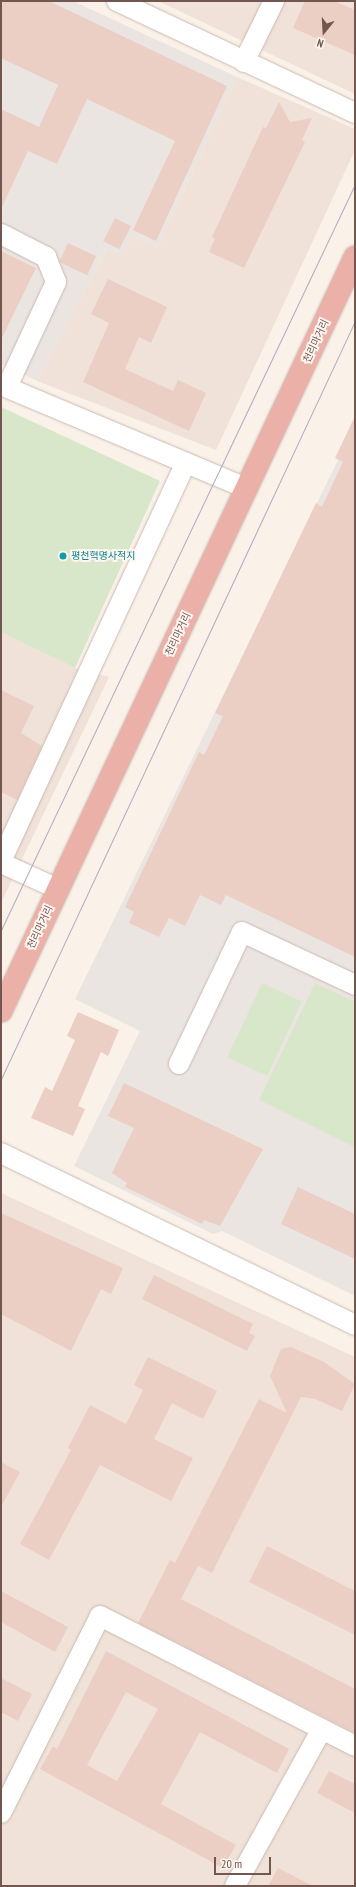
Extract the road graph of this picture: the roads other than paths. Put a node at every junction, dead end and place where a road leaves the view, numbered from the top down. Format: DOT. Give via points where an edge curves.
graph roads {
  1 [pos="117,1"];
  2 [pos="274,1"];
  3 [pos="244,62"];
  4 [pos="355,113"];
  5 [pos="1,234"];
  6 [pos="355,257"];
  7 [pos="4,386"];
  8 [pos="186,463"];
  9 [pos="246,488"];
  10 [pos="1,862"];
  11 [pos="58,889"];
  12 [pos="355,985"];
  13 [pos="1,1011"];
  14 [pos="179,1064"];
  15 [pos="1,1153"];
  16 [pos="355,1325"];
  17 [pos="322,1729"];
  18 [pos="355,1746"];
  19 [pos="1,1813"];
  20 [pos="235,1886"];
  1 -- 3 [label="street"];
  2 -- 3 [label="street"];
  3 -- 4 [label="street"];
  5 -- 7 [label="street" via="46,257 56,282"];
  6 -- 9 [label="highway, 천리마거리"];
  7 -- 8 [label="street"];
  8 -- 9 [label="street"];
  8 -- 10 [label="street"];
  9 -- 11 [label="highway, 천리마거리"];
  10 -- 11 [label="street"];
  11 -- 13 [label="highway, 천리마거리"];
  12 -- 14 [label="street" via="242,932"];
  15 -- 16 [label="street"];
  17 -- 18 [label="street"];
  17 -- 19 [label="street" via="100,1616"];
  17 -- 20 [label="street"];
}
